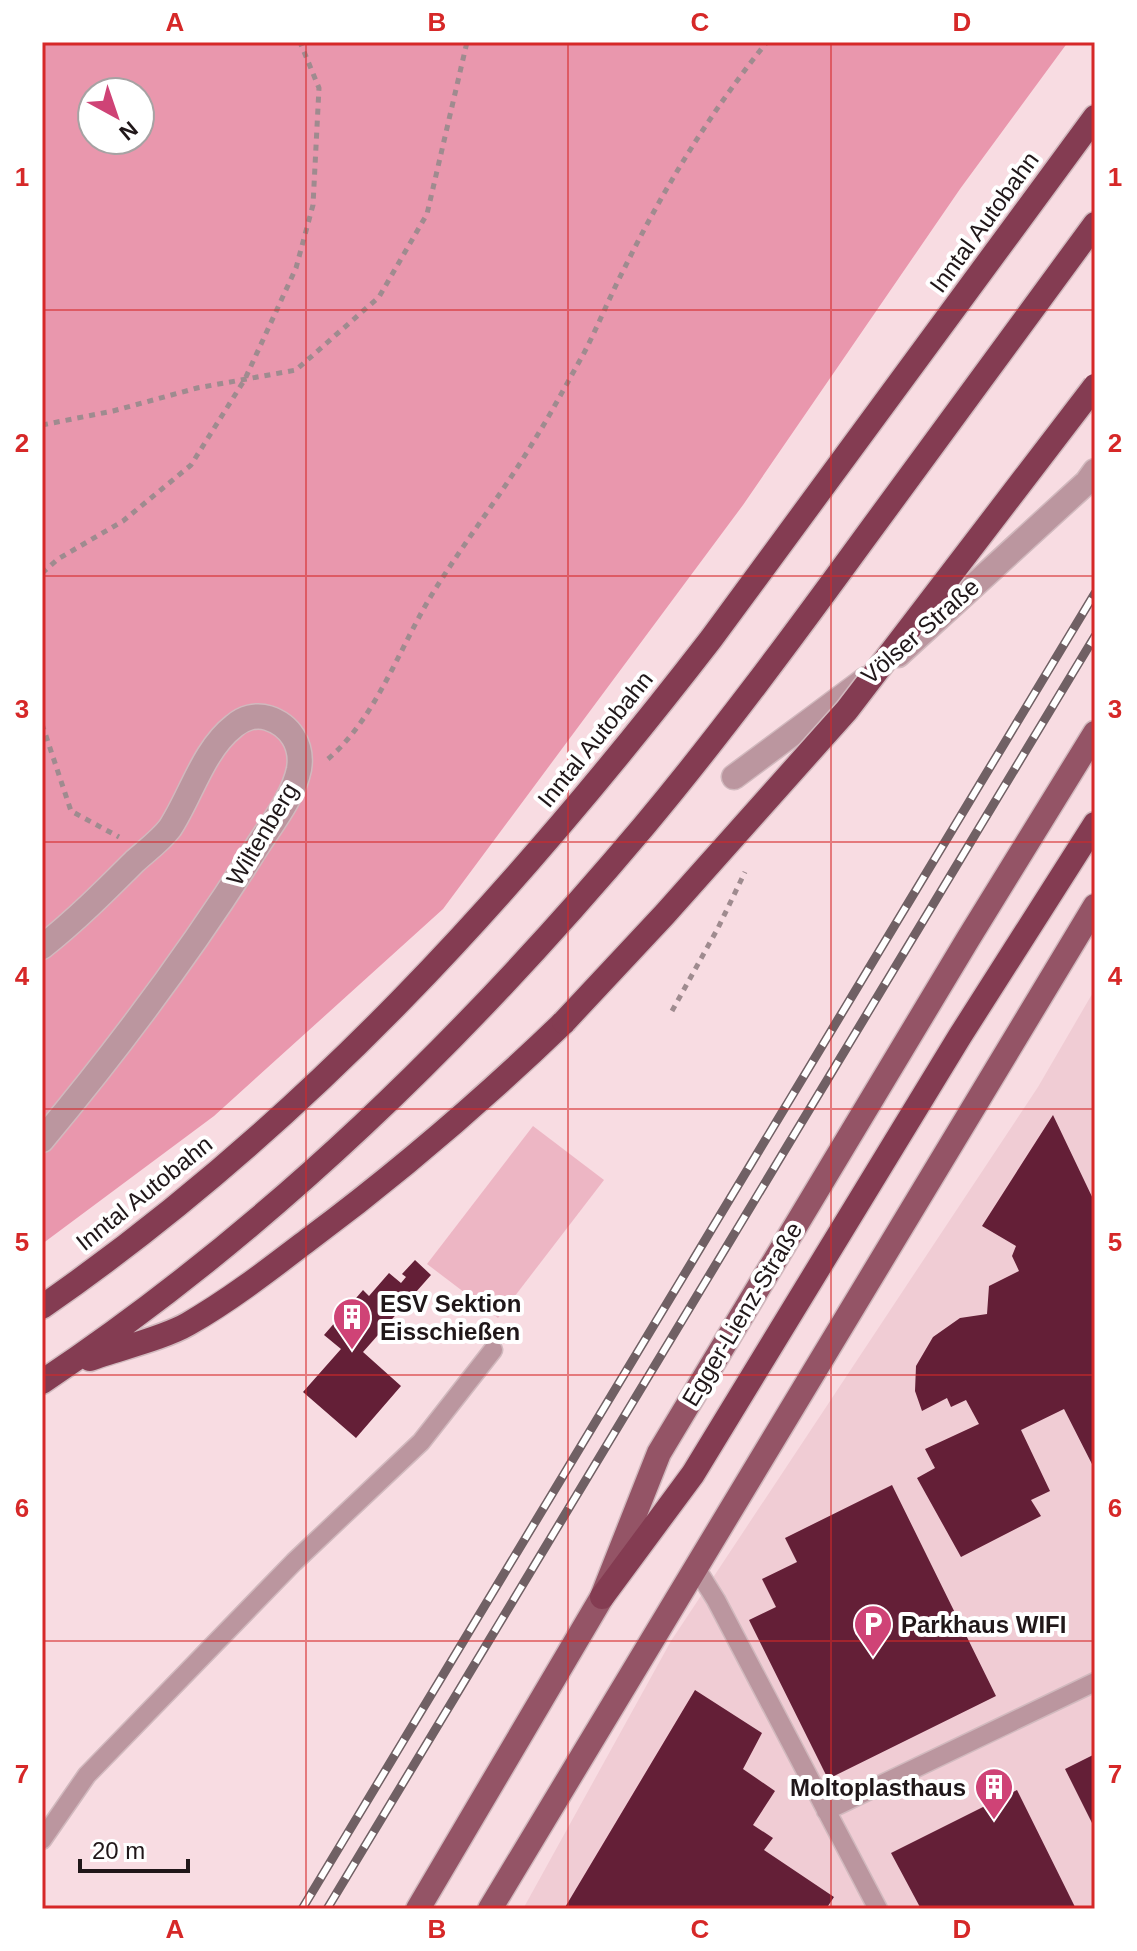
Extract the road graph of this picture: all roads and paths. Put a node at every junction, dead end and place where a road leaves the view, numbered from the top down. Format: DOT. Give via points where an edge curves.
graph roads {
  1 [pos="300,42"];
  2 [pos="467,42"];
  3 [pos="767,42"];
  4 [pos="1095,117"];
  5 [pos="1095,224"];
  6 [pos="245,379"];
  7 [pos="1095,386"];
  8 [pos="42,425"];
  9 [pos="1095,471"];
  10 [pos="42,573"];
  11 [pos="42,724"];
  12 [pos="1095,733"];
  13 [pos="299,771"];
  14 [pos="734,777"];
  15 [pos="1095,824"];
  16 [pos="146,851"];
  17 [pos="1095,906"];
  18 [pos="42,947"];
  19 [pos="42,1140"];
  20 [pos="42,1307"];
  21 [pos="493,1350"];
  22 [pos="65,1367"];
  23 [pos="42,1382"];
  24 [pos="696,1568"];
  25 [pos="602,1597"];
  26 [pos="1095,1682"];
  27 [pos="826,1811"];
  28 [pos="42,1840"];
  29 [pos="418,1909"];
  30 [pos="490,1909"];
  31 [pos="878,1909"];
  1 -- 6 [label="path" via="319,88 313,205 296,268"];
  2 -- 6 [label="path" via="427,214 379,297 296,370"];
  3 -- 13 [label="path" via="720,102 681,166 535,440 455,556 377,696 344,745 317,768"];
  4 -- 20 [label="highway, Inntal Autobahn" via="711,639 531,861 420,983 300,1100"];
  5 -- 22 [label="highway" via="761,678 518,970 307,1177 157,1300"];
  6 -- 8 [label="path"];
  6 -- 10 [label="path" via="191,465 123,521"];
  7 -- 22 [label="highway, bridge" via="847,710 564,1022 442,1134 282,1260 186,1326"];
  9 -- 14 [label="street, Völser Straße" via="893,659"];
  11 -- 16 [label="path" via="71,811"];
  12 -- 25 [label="main road, Egger-Lienz-Straße" via="659,1453"];
  13 -- 16 [label="street, Wiltenberg" via="298,744 291,732 278,721 248,717 221,740 168,830"];
  13 -- 19 [label="street, Wiltenberg" via="291,793 207,922 123,1040"];
  15 -- 25 [label="highway" via="693,1474"];
  16 -- 18 [label="street, Wiltenberg"];
  17 -- 24 [label="main road"];
  21 -- 28 [label="lane" via="421,1442 294,1562 87,1775"];
  22 -- 23 [label="highway"];
  24 -- 27 [label="lane"];
  24 -- 30 [label="main road"];
  25 -- 29 [label="main road, Egger-Lienz-Straße"];
  26 -- 27 [label="lane"];
  27 -- 31 [label="lane"];
}
